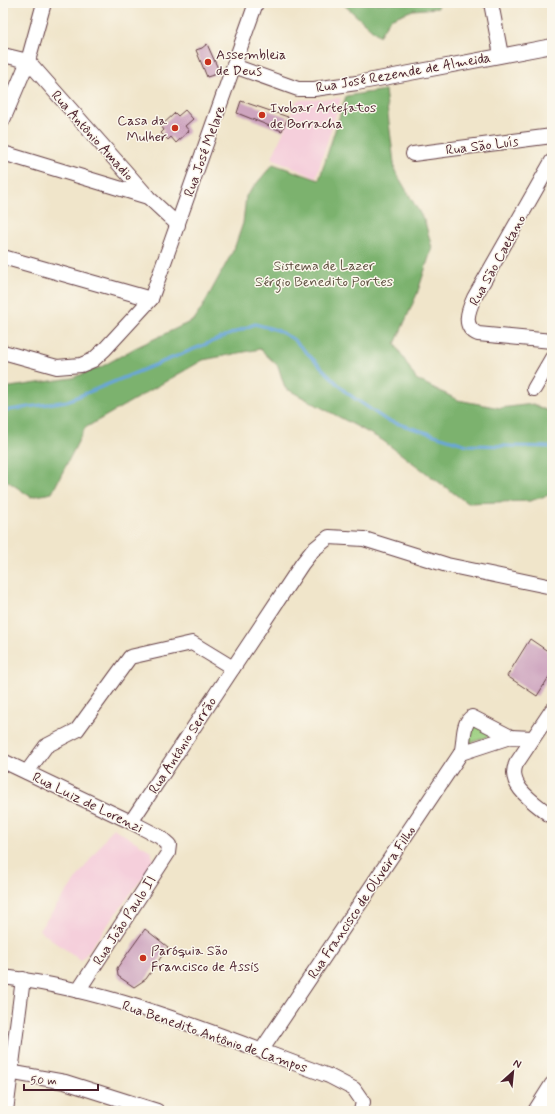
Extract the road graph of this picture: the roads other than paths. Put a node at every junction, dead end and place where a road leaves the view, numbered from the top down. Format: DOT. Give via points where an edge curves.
graph roads {
  1 [pos="44,3"];
  2 [pos="256,3"];
  3 [pos="491,3"];
  4 [pos="552,46"];
  5 [pos="3,55"];
  6 [pos="501,55"];
  7 [pos="28,61"];
  8 [pos="234,66"];
  9 [pos="3,120"];
  10 [pos="552,136"];
  11 [pos="3,153"];
  12 [pos="413,154"];
  13 [pos="552,161"];
  14 [pos="148,197"];
  15 [pos="178,225"];
  16 [pos="3,257"];
  17 [pos="152,299"];
  18 [pos="552,341"];
  19 [pos="3,352"];
  20 [pos="552,358"];
  21 [pos="534,389"];
  22 [pos="552,587"];
  23 [pos="233,668"];
  24 [pos="552,710"];
  25 [pos="511,737"];
  26 [pos="533,738"];
  27 [pos="461,753"];
  28 [pos="3,761"];
  29 [pos="27,772"];
  30 [pos="552,817"];
  31 [pos="131,822"];
  32 [pos="169,848"];
  33 [pos="3,976"];
  34 [pos="22,979"];
  35 [pos="78,991"];
  36 [pos="261,1051"];
  37 [pos="7,1071"];
  38 [pos="552,1084"];
  39 [pos="6,1111"];
  40 [pos="156,1111"];
  41 [pos="361,1111"];
  42 [pos="534,1111"];
  1 -- 7 [label="street"];
  2 -- 8 [label="street, Rua José Melare"];
  3 -- 6 [label="street"];
  4 -- 6 [label="street, Rua José Rezende de Almeida"];
  5 -- 7 [label="street"];
  6 -- 8 [label="street, Rua José Rezende de Almeida" via="314,89 298,89"];
  7 -- 9 [label="street"];
  7 -- 14 [label="street, Rua Antônio Amadio"];
  8 -- 15 [label="street, Rua José Melare"];
  10 -- 12 [label="street, Rua São Luís"];
  11 -- 14 [label="street"];
  13 -- 18 [label="street, Rua São Caetano" via="474,298 467,321 471,330 478,334"];
  14 -- 15 [label="street, Rua Antônio Amadio"];
  15 -- 17 [label="street, Rua José Melare"];
  16 -- 17 [label="street"];
  17 -- 19 [label="street" via="98,356 81,365 57,367"];
  20 -- 21 [label="street"];
  22 -- 23 [label="street, Rua Antônio Serrão" via="447,565 364,539 329,537 313,550 302,564"];
  23 -- 29 [label="street" via="192,643 130,658 77,730 46,746"];
  23 -- 31 [label="street, Rua Antônio Serrão"];
  24 -- 26 [label="street"];
  25 -- 26 [label="street, Rua Francisco de Oliveira Filho"];
  25 -- 27 [label="street, Rua Francisco de Oliveira Filho"];
  25 -- 27 [label="street, Rua Francisco de Oliveira Filho" via="472,717 465,726"];
  26 -- 30 [label="street" via="515,767 514,780 522,792"];
  27 -- 36 [label="street, Rua Francisco de Oliveira Filho"];
  28 -- 29 [label="street, Rua Luiz de Lorenzi"];
  29 -- 31 [label="street, Rua Luiz de Lorenzi"];
  31 -- 32 [label="street, Rua Luiz de Lorenzi" via="166,841"];
  32 -- 35 [label="street, Rua João Paulo II"];
  33 -- 34 [label="street, Rua Benedito Antônio de Campos"];
  34 -- 35 [label="street, Rua Benedito Antônio de Campos"];
  34 -- 37 [label="street"];
  35 -- 36 [label="street, Rua Benedito Antônio de Campos" via="147,1009"];
  36 -- 41 [label="street, Rua Benedito Antônio de Campos" via="329,1076 354,1089 363,1102"];
  37 -- 39 [label="street"];
  37 -- 40 [label="street" via="65,1082"];
  38 -- 42 [label="street"];
}
